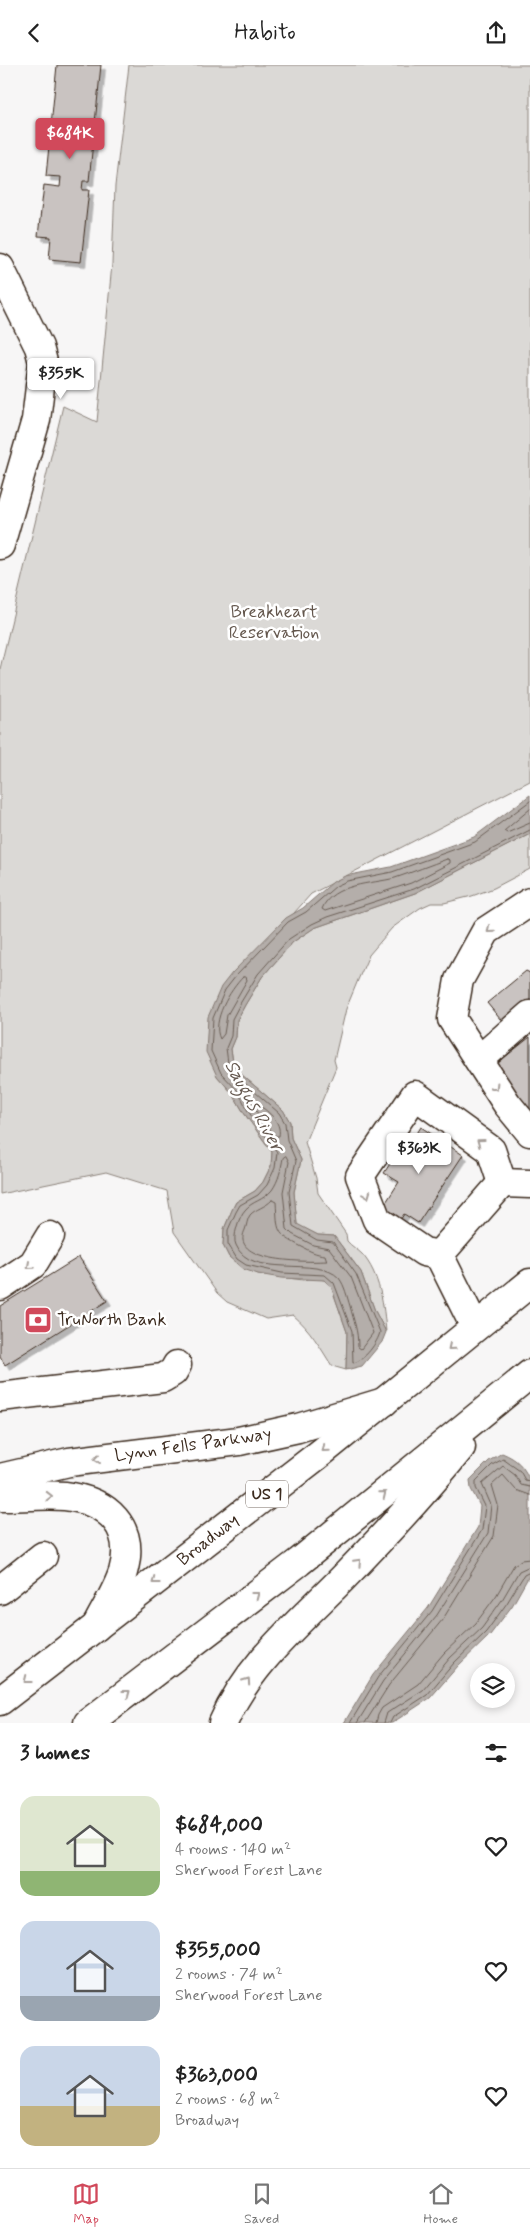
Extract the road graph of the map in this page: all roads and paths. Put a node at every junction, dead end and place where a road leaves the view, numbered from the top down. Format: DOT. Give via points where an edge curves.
graph roads {
  1 [pos="0,268"];
  2 [pos="0,545"];
  3 [pos="530,902"];
  4 [pos="530,1015"];
  5 [pos="479,1060"];
  6 [pos="530,1132"];
  7 [pos="502,1183"];
  8 [pos="530,1184"];
  9 [pos="50,1236"];
  10 [pos="439,1255"];
  11 [pos="530,1283"];
  12 [pos="0,1286"];
  13 [pos="475,1327"];
  14 [pos="177,1365"];
  15 [pos="530,1374"];
  16 [pos="0,1397"];
  17 [pos="384,1401"];
  18 [pos="495,1403"];
  19 [pos="0,1478"];
  20 [pos="0,1497"];
  21 [pos="43,1556"];
  22 [pos="3,1583"];
  23 [pos="96,1627"];
  24 [pos="0,1701"];
  25 [pos="88,1723"];
  26 [pos="223,1723"];
  1 -- 2 [label="main road" via="39,347 42,362 36,420"];
  3 -- 5 [label="main road, one-way" via="486,931 459,980 452,1019"];
  4 -- 5 [label="main road"];
  5 -- 6 [label="main road, one-way" via="506,1104"];
  7 -- 8 [label="main road"];
  7 -- 10 [label="main road"];
  7 -- 10 [label="main road, one-way" via="491,1150 415,1095 360,1176 377,1221 424,1252"];
  9 -- 12 [label="main road, one-way" via="33,1264"];
  10 -- 13 [label="main road"];
  11 -- 13 [label="main road, Broadway / US 1"];
  13 -- 17 [label="main road, Broadway / US 1, one-way"];
  14 -- 16 [label="main road" via="163,1378"];
  15 -- 18 [label="main road"];
  17 -- 19 [label="main road, Lynn Fells Parkway, one-way" via="298,1428 239,1441 69,1462"];
  17 -- 23 [label="main road, Broadway / US 1, one-way"];
  25 -- 18 [label="main road, one-way" via="299,1562"];
  26 -- 18 [label="main road, one-way" via="236,1697 263,1660 360,1561 451,1459"];
  20 -- 23 [label="main road, one-way" via="77,1498 103,1508 119,1525 126,1543 123,1570"];
  21 -- 22 [label="main road"];
  23 -- 24 [label="main road, Broadway / US 1, one-way"];
}
